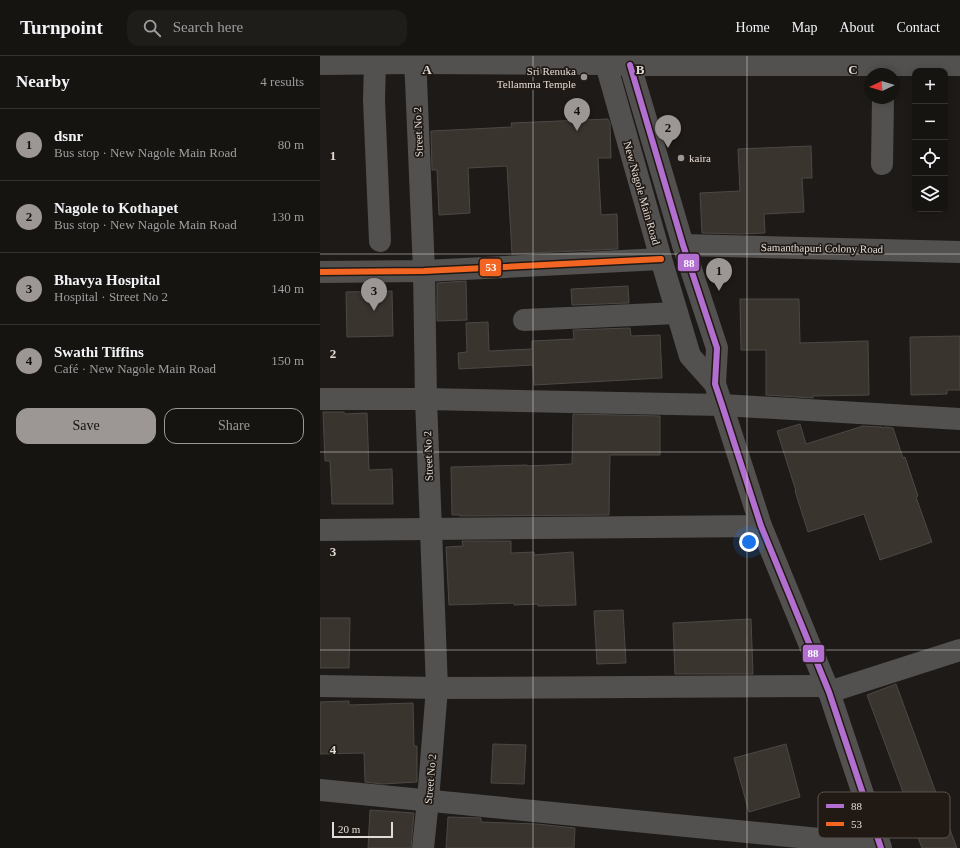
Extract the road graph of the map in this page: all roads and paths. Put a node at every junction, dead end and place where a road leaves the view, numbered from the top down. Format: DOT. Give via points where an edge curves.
graph roads {
  1 [pos="954,62"];
  2 [pos="375,63"];
  3 [pos="415,63"];
  4 [pos="320,64"];
  5 [pos="606,64"];
  6 [pos="632,68"];
  7 [pos="893,68"];
  8 [pos="864,69"];
  9 [pos="883,104"];
  10 [pos="882,164"];
  11 [pos="380,241"];
  12 [pos="683,245"];
  13 [pos="960,252"];
  14 [pos="661,260"];
  15 [pos="320,272"];
  16 [pos="424,272"];
  17 [pos="677,313"];
  18 [pos="524,320"];
  19 [pos="715,384"];
  20 [pos="320,399"];
  21 [pos="426,399"];
  22 [pos="722,405"];
  23 [pos="960,419"];
  24 [pos="760,526"];
  25 [pos="431,528"];
  26 [pos="320,530"];
  27 [pos="960,650"];
  28 [pos="320,686"];
  29 [pos="437,688"];
  30 [pos="828,689"];
  31 [pos="320,790"];
  32 [pos="863,792"];
  33 [pos="428,800"];
  34 [pos="881,847"];
  35 [pos="423,848"];
  1 -- 7 [label="street"];
  2 -- 3 [label="street"];
  2 -- 4 [label="street"];
  2 -- 11 [label="street" via="374,100"];
  3 -- 5 [label="street"];
  3 -- 16 [label="street, Street No 2"];
  5 -- 6 [label="street"];
  5 -- 14 [label="street, New Nagole Main Road"];
  6 -- 8 [label="street"];
  6 -- 12 [label="street, New Nagole Main Road"];
  9 -- 10 [label="street"];
  12 -- 13 [label="street, Samanthapuri Colony Road"];
  12 -- 19 [label="street, New Nagole Main Road" via="717,348"];
  14 -- 16 [label="street"];
  14 -- 17 [label="street, New Nagole Main Road"];
  15 -- 16 [label="street"];
  16 -- 21 [label="street, Street No 2"];
  17 -- 18 [label="street"];
  17 -- 19 [label="street, New Nagole Main Road" via="690,356"];
  19 -- 22 [label="street, New Nagole Main Road"];
  20 -- 21 [label="street"];
  21 -- 22 [label="street"];
  21 -- 25 [label="street, Street No 2"];
  22 -- 23 [label="street"];
  22 -- 24 [label="street, New Nagole Main Road"];
  24 -- 25 [label="street"];
  24 -- 30 [label="street, New Nagole Main Road"];
  25 -- 26 [label="street"];
  25 -- 29 [label="street, Street No 2"];
  27 -- 30 [label="street"];
  28 -- 29 [label="street"];
  29 -- 30 [label="street"];
  29 -- 33 [label="street, Street No 2"];
  30 -- 32 [label="street, New Nagole Main Road"];
  31 -- 33 [label="street"];
  33 -- 34 [label="street"];
  33 -- 35 [label="street, Street No 2"];
}
